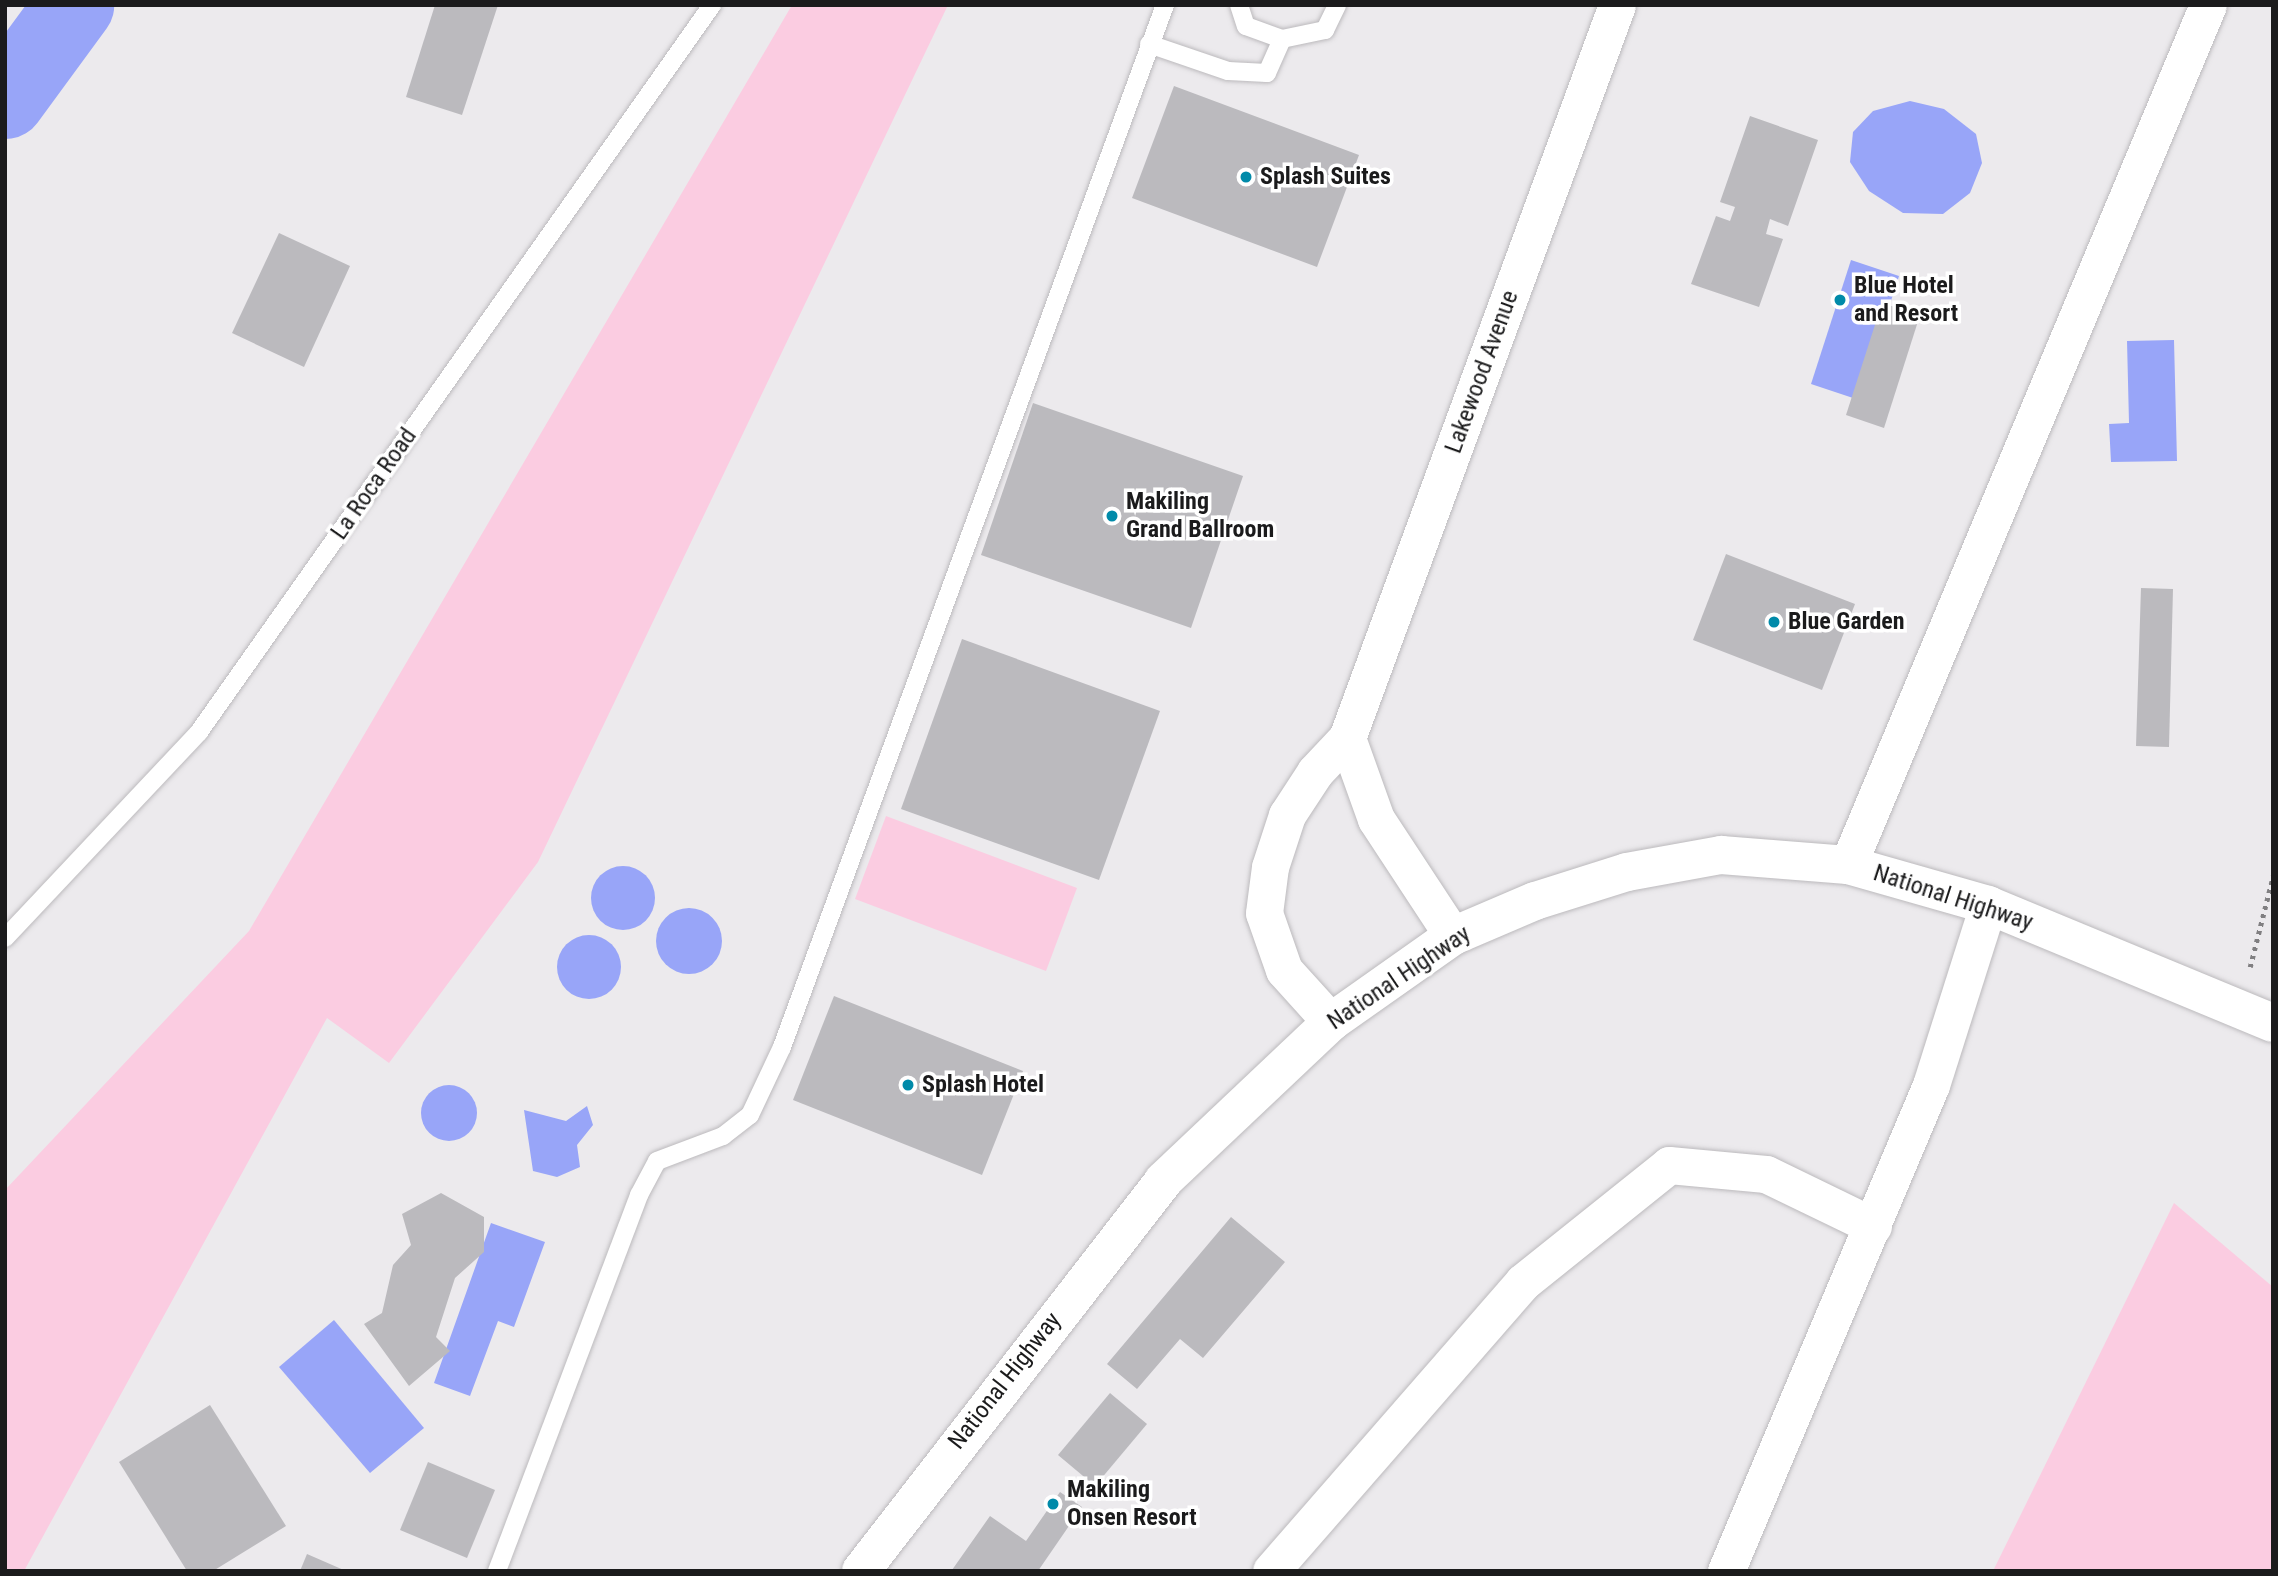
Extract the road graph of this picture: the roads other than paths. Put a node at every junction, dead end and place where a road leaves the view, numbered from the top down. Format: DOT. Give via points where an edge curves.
graph roads {
  1 [pos="712,5"];
  2 [pos="1165,5"];
  3 [pos="1239,5"];
  4 [pos="1337,5"];
  5 [pos="1617,5"];
  6 [pos="2208,5"];
  7 [pos="1282,39"];
  8 [pos="1149,44"];
  9 [pos="1347,738"];
  10 [pos="1848,865"];
  11 [pos="1988,905"];
  12 [pos="1453,936"];
  13 [pos="5,938"];
  14 [pos="2256,1016"];
  15 [pos="1331,1022"];
  16 [pos="1873,1226"];
  17 [pos="497,1571"];
  18 [pos="861,1571"];
  19 [pos="1271,1571"];
  20 [pos="1726,1571"];
  1 -- 13 [label="lane, La Roca Road" via="199,732"];
  2 -- 8 [label="lane"];
  3 -- 7 [label="lane" via="1246,26"];
  4 -- 7 [label="lane" via="1325,30"];
  5 -- 9 [label="street, Lakewood Avenue"];
  6 -- 10 [label="street"];
  7 -- 8 [label="lane" via="1268,74 1228,71"];
  8 -- 17 [label="lane" via="782,1047 750,1115 723,1136 657,1161 651,1172"];
  9 -- 12 [label="street" via="1376,819"];
  9 -- 15 [label="street, Lakewood Avenue" via="1315,772 1287,815 1270,867 1264,913 1284,970"];
  10 -- 11 [label="main road, National Highway"];
  10 -- 12 [label="main road, National Highway" via="1721,855 1627,872 1535,901"];
  11 -- 14 [label="main road, National Highway"];
  11 -- 16 [label="street" via="1931,1085"];
  12 -- 15 [label="main road, National Highway"];
  15 -- 18 [label="main road, National Highway" via="1163,1181"];
  16 -- 19 [label="street" via="1766,1174 1669,1165 1523,1282"];
  16 -- 20 [label="street"];
}
